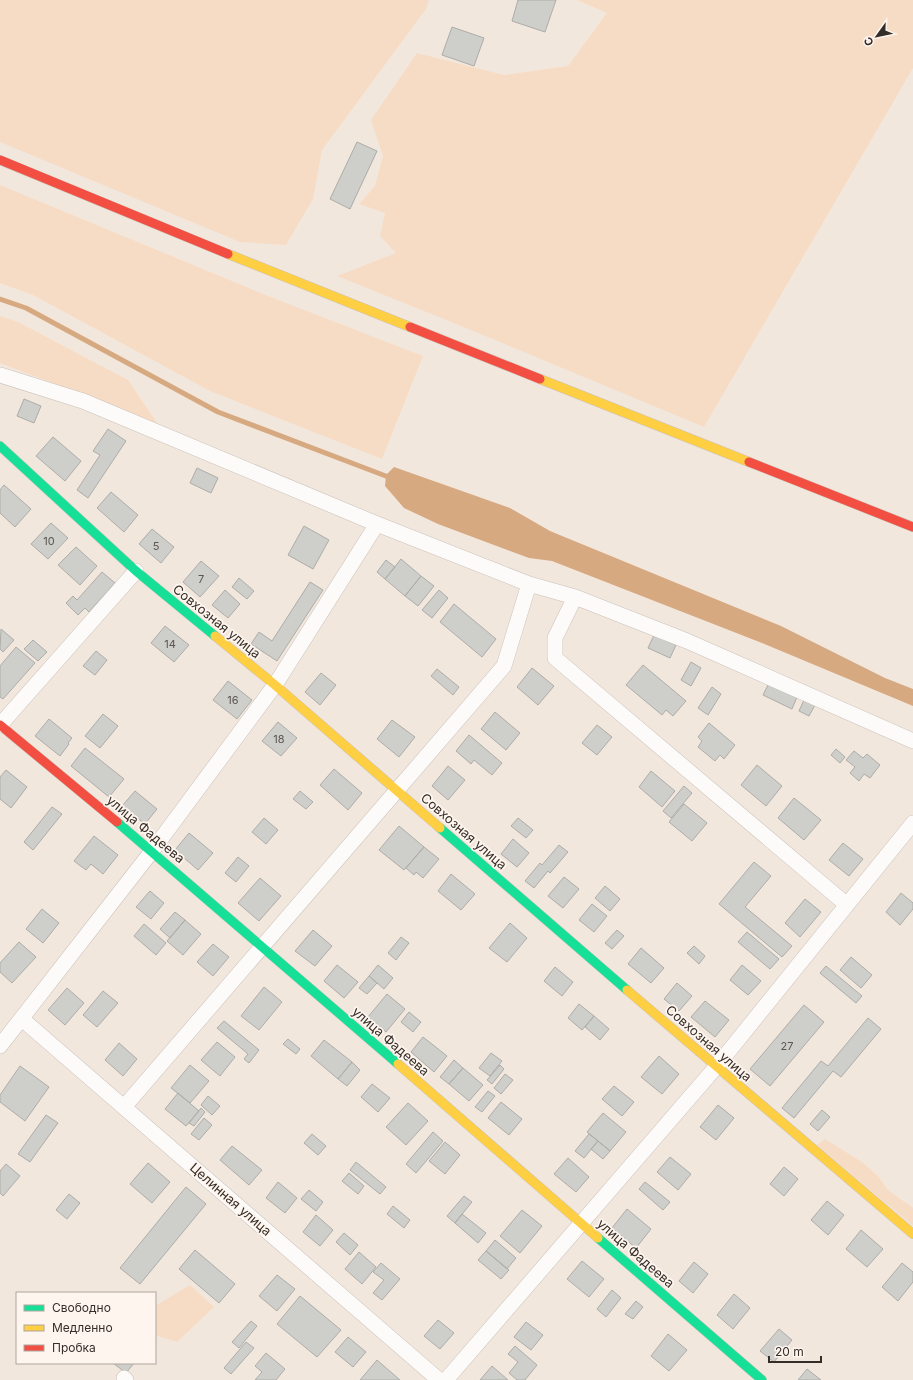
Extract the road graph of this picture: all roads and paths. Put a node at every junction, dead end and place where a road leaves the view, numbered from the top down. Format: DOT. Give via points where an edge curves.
graph roads {
  1 [pos="0,160"];
  2 [pos="0,375"];
  3 [pos="0,446"];
  4 [pos="377,524"];
  5 [pos="913,527"];
  6 [pos="136,571"];
  7 [pos="529,584"];
  8 [pos="575,597"];
  9 [pos="275,685"];
  10 [pos="0,725"];
  11 [pos="913,741"];
  12 [pos="397,791"];
  13 [pos="913,823"];
  14 [pos="152,851"];
  15 [pos="847,905"];
  16 [pos="262,946"];
  17 [pos="22,1019"];
  18 [pos="0,1046"];
  19 [pos="716,1067"];
  20 [pos="124,1107"];
  21 [pos="582,1222"];
  22 [pos="913,1234"];
  23 [pos="439,1380"];
  24 [pos="446,1380"];
  25 [pos="762,1380"];
  1 -- 5 [label="street" via="294,282"];
  2 -- 4 [label="street" via="82,401"];
  3 -- 6 [label="street, Совхозная улица"];
  4 -- 7 [label="street"];
  4 -- 9 [label="street"];
  6 -- 9 [label="street, Совхозная улица"];
  6 -- 10 [label="street"];
  7 -- 8 [label="street"];
  7 -- 12 [label="street" via="504,666"];
  8 -- 11 [label="street" via="687,641"];
  8 -- 15 [label="street" via="555,638 555,658"];
  9 -- 12 [label="street, Совхозная улица"];
  9 -- 14 [label="street"];
  10 -- 14 [label="street, улица Фадеева"];
  12 -- 16 [label="street"];
  12 -- 19 [label="street, Совхозная улица"];
  13 -- 15 [label="street"];
  14 -- 16 [label="street, улица Фадеева"];
  14 -- 17 [label="street"];
  15 -- 19 [label="street"];
  16 -- 20 [label="street"];
  16 -- 21 [label="street, улица Фадеева"];
  17 -- 18 [label="street"];
  17 -- 20 [label="street, Целинная улица"];
  19 -- 21 [label="street"];
  19 -- 22 [label="street, Совхозная улица"];
  20 -- 23 [label="street, Целинная улица"];
  21 -- 24 [label="street"];
  21 -- 25 [label="street, улица Фадеева"];
}
